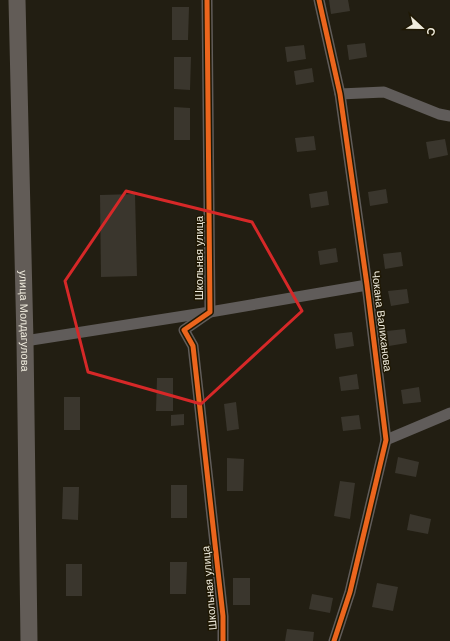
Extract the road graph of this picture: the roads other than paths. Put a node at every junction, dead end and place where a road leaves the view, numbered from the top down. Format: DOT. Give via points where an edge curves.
graph roads {
  1 [pos="17,0"];
  2 [pos="207,0"];
  3 [pos="319,0"];
  4 [pos="340,94"];
  5 [pos="450,116"];
  6 [pos="367,285"];
  7 [pos="210,312"];
  8 [pos="25,341"];
  9 [pos="450,413"];
  10 [pos="386,440"];
  11 [pos="29,641"];
  12 [pos="223,641"];
  13 [pos="334,641"];
  1 -- 8 [label="main road, улица Молдагулова"];
  2 -- 7 [label="street, Школьная улица"];
  3 -- 4 [label="street, Чокана Валиханова"];
  4 -- 5 [label="street" via="384,92"];
  4 -- 6 [label="street, Чокана Валиханова"];
  6 -- 7 [label="street"];
  6 -- 10 [label="street, Чокана Валиханова"];
  7 -- 8 [label="street"];
  7 -- 12 [label="street, Школьная улица" via="184,330 193,346 224,616"];
  8 -- 11 [label="main road, улица Молдагулова"];
  9 -- 10 [label="street"];
  10 -- 13 [label="street, Чокана Валиханова" via="350,592"];
}
